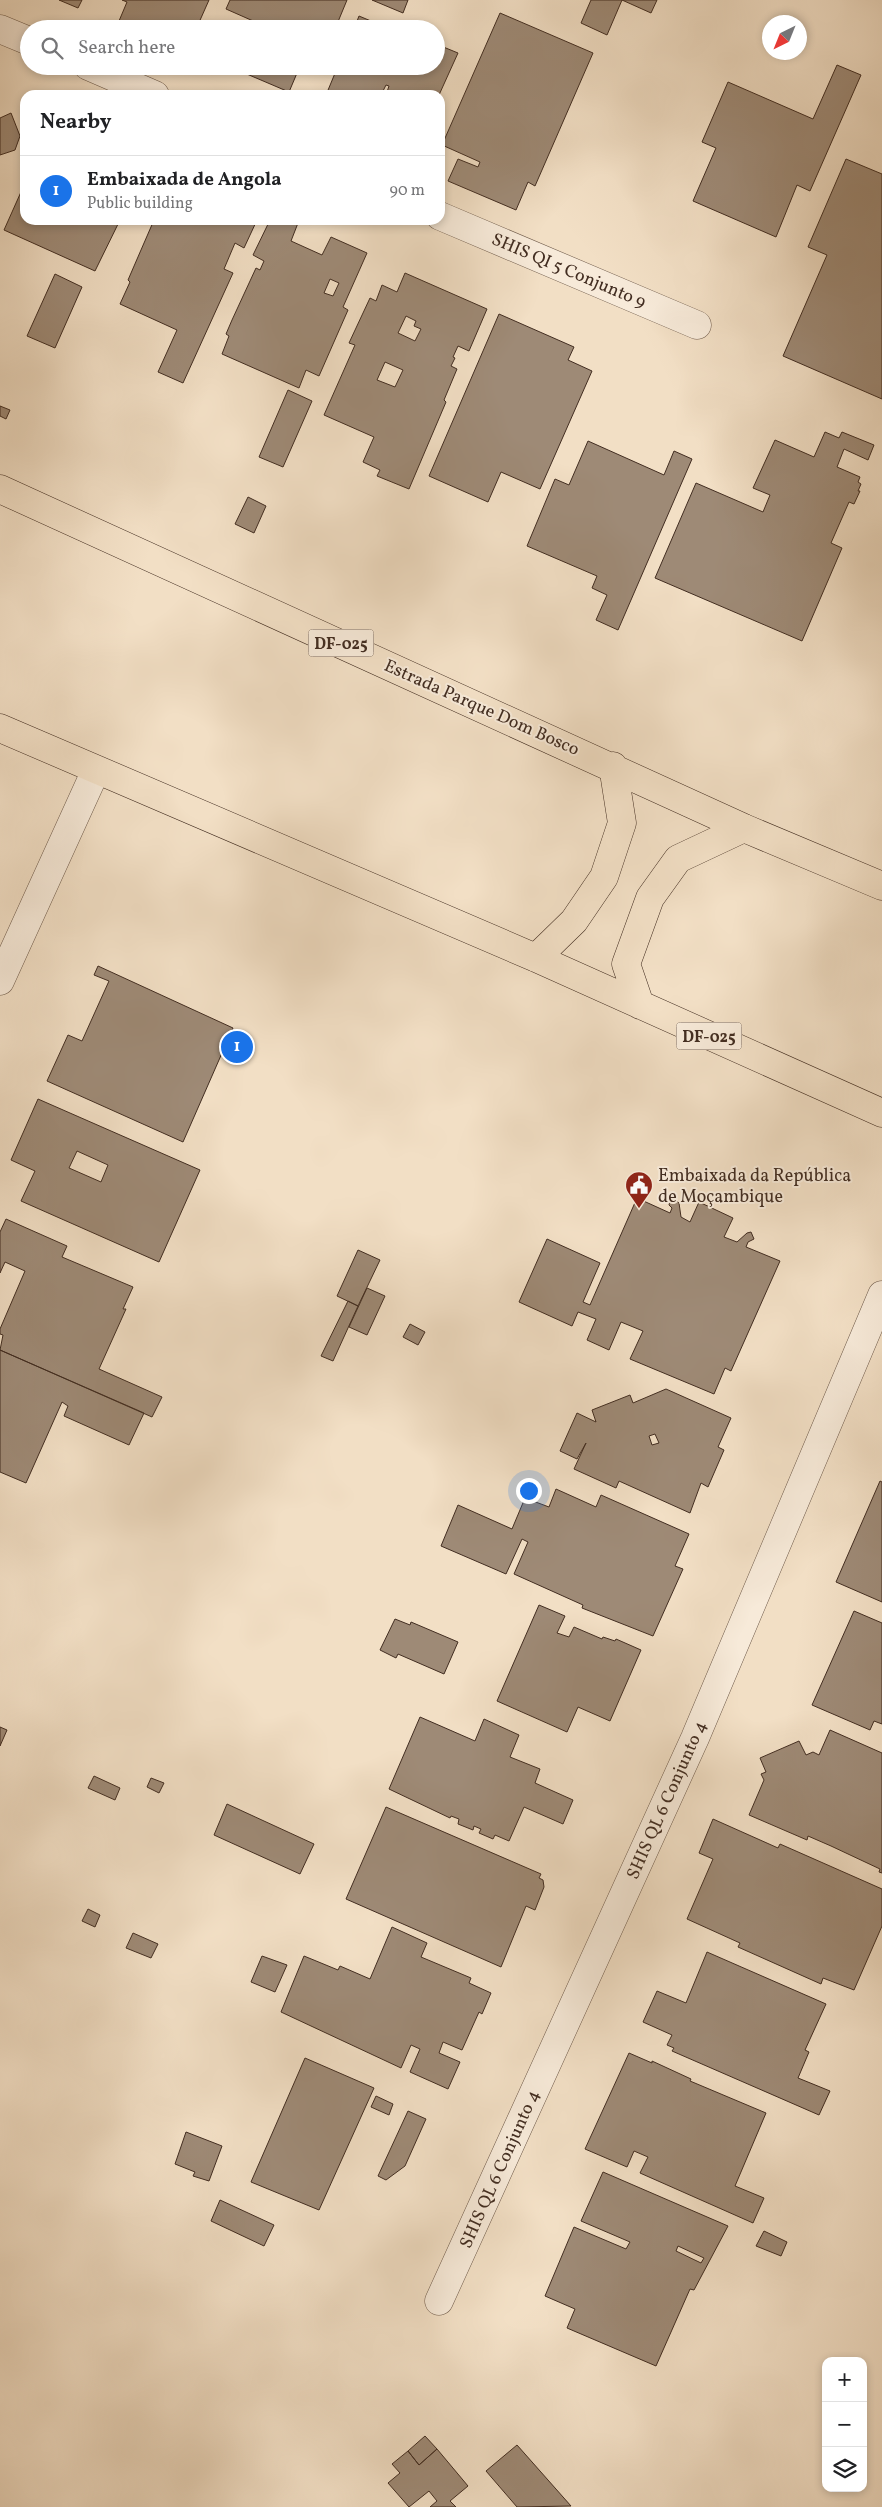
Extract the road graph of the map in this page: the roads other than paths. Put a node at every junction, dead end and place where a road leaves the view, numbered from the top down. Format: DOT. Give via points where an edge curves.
graph roads {
  1 [pos="0,29"];
  2 [pos="20,37"];
  3 [pos="109,75"];
  4 [pos="143,90"];
  5 [pos="445,218"];
  6 [pos="698,325"];
  7 [pos="0,489"];
  8 [pos="0,728"];
  9 [pos="613,766"];
  10 [pos="96,770"];
  11 [pos="744,828"];
  12 [pos="882,886"];
  13 [pos="536,958"];
  14 [pos="0,981"];
  15 [pos="640,1005"];
  16 [pos="882,1113"];
  17 [pos="882,1294"];
  18 [pos="439,2301"];
  1 -- 2 [label="street"];
  3 -- 4 [label="street"];
  5 -- 6 [label="street, SHIS QI 5 Conjunto 9"];
  7 -- 9 [label="main road, Estrada Parque Dom Bosco / DF-025"];
  8 -- 10 [label="main road, DF-025"];
  9 -- 11 [label="main road, Estrada Parque Dom Bosco / DF-025"];
  9 -- 13 [label="main road" via="622,823 604,877 574,921"];
  10 -- 13 [label="main road, DF-025"];
  10 -- 14 [label="street"];
  11 -- 12 [label="main road, Estrada Parque Dom Bosco / DF-025"];
  11 -- 15 [label="main road" via="678,859 650,898 626,964"];
  13 -- 15 [label="main road, DF-025"];
  15 -- 16 [label="main road, DF-025"];
  17 -- 18 [label="street, SHIS QL 6 Conjunto 4" via="695,1738"];
}
